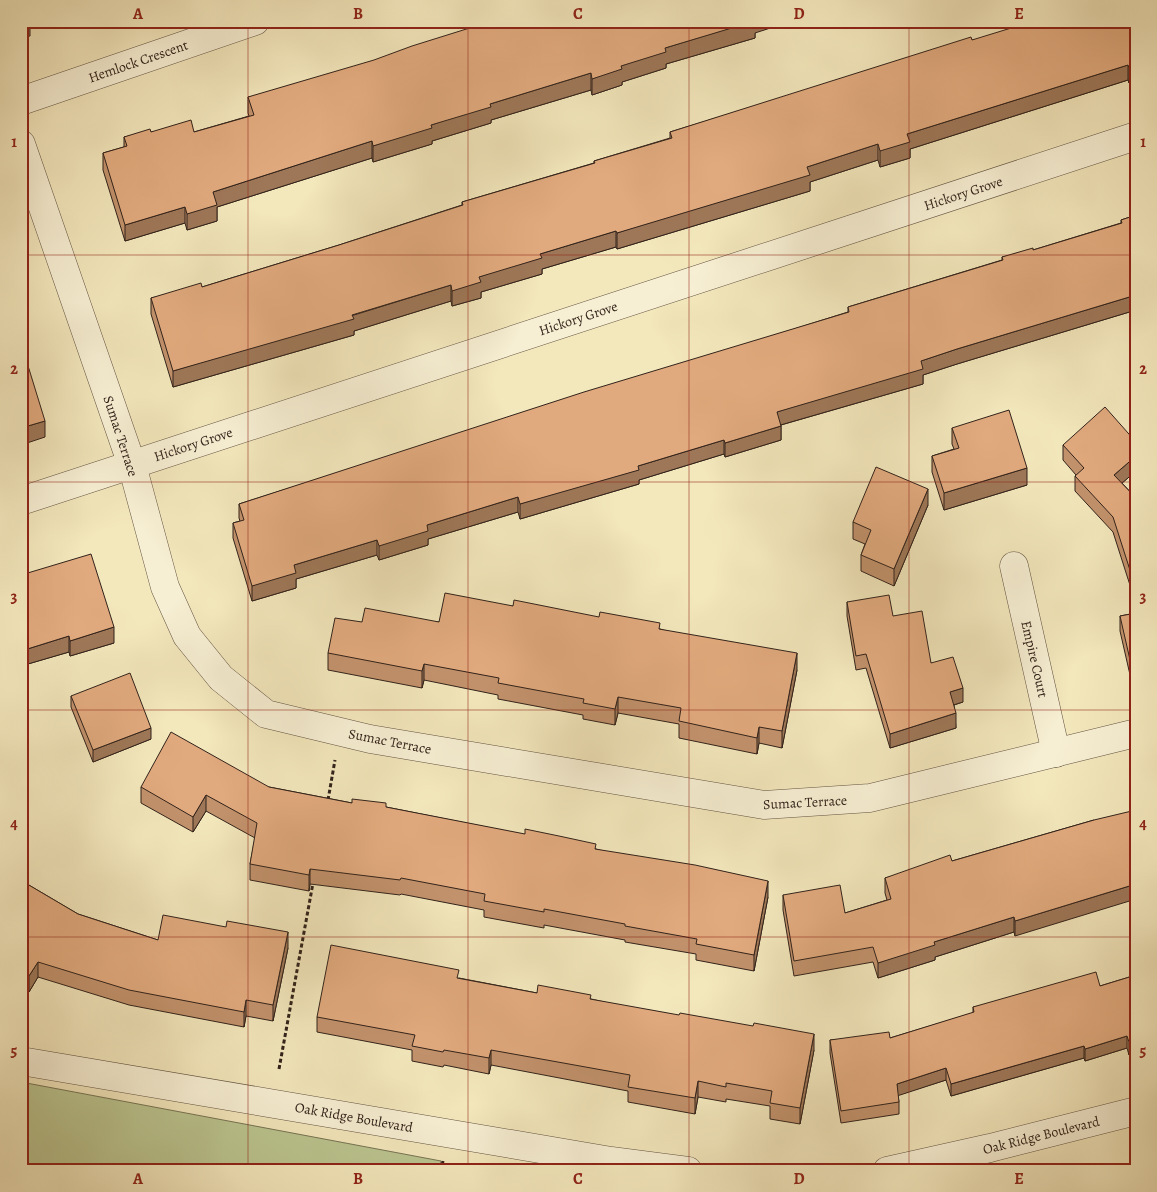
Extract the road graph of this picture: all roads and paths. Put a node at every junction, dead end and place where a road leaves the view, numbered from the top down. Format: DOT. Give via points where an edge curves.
graph roads {
  1 [pos="255,21"];
  2 [pos="21,100"];
  3 [pos="1136,136"];
  4 [pos="21,144"];
  5 [pos="132,464"];
  6 [pos="21,501"];
  7 [pos="1014,566"];
  8 [pos="340,732"];
  9 [pos="1136,733"];
  10 [pos="1056,753"];
  11 [pos="326,809"];
  12 [pos="314,876"];
  13 [pos="21,1061"];
  14 [pos="279,1069"];
  15 [pos="1136,1111"];
  16 [pos="688,1171"];
  17 [pos="887,1171"];
  1 -- 2 [label="street, Hemlock Crescent"];
  3 -- 5 [label="street, Hickory Grove"];
  4 -- 5 [label="street, Sumac Terrace"];
  5 -- 6 [label="street, Hickory Grove"];
  5 -- 8 [label="street, Sumac Terrace" via="165,587 187,636 221,678 266,714"];
  7 -- 10 [label="street, Empire Court"];
  8 -- 10 [label="street, Sumac Terrace" via="764,805 870,798"];
  8 -- 11 [label="path"];
  9 -- 10 [label="street, Sumac Terrace"];
  12 -- 14 [label="path"];
  13 -- 16 [label="street, Oak Ridge Boulevard" via="610,1161"];
  15 -- 17 [label="street, Oak Ridge Boulevard"];
}
